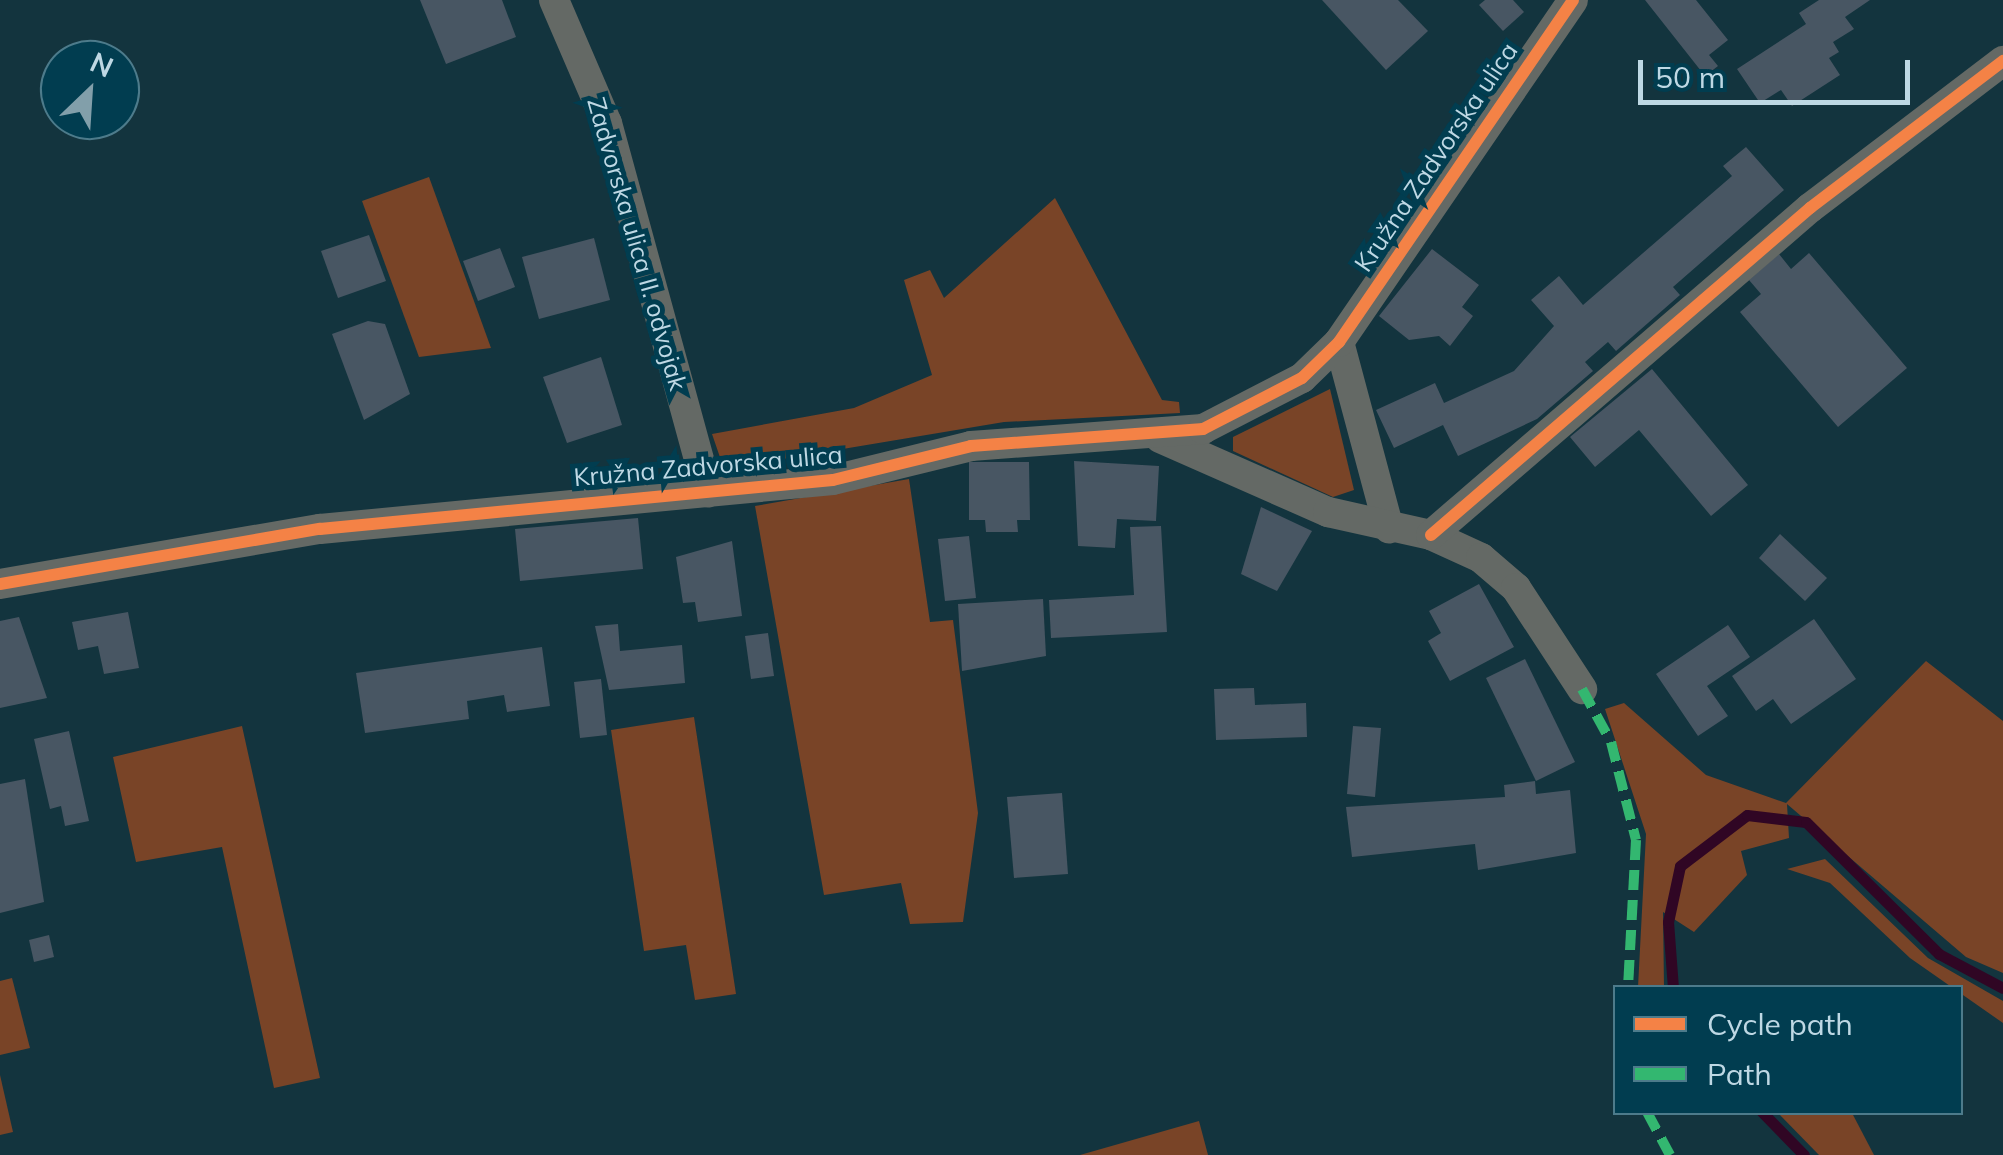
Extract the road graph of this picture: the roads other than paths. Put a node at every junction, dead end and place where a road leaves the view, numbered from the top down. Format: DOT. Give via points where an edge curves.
graph roads {
  1 [pos="554,0"];
  2 [pos="1573,0"];
  3 [pos="2003,60"];
  4 [pos="1340,342"];
  5 [pos="1160,438"];
  6 [pos="708,492"];
  7 [pos="1389,528"];
  8 [pos="1431,535"];
  9 [pos="0,584"];
  10 [pos="1582,689"];
  1 -- 6 [label="street, Zadvorska ulica II. odvojak" via="606,123"];
  2 -- 4 [label="street, Kružna Zadvorska ulica"];
  3 -- 8 [label="street" via="1810,208"];
  4 -- 5 [label="street, Kružna Zadvorska ulica" via="1257,406"];
  4 -- 7 [label="street"];
  5 -- 6 [label="street, Kružna Zadvorska ulica" via="971,446 834,480"];
  5 -- 7 [label="street, Kružna Zadvorska ulica" via="1328,512"];
  6 -- 9 [label="street, Kružna Zadvorska ulica" via="320,529"];
  7 -- 8 [label="street, Kružna Zadvorska ulica"];
  8 -- 10 [label="street, Kružna Zadvorska ulica" via="1516,588"];
}
